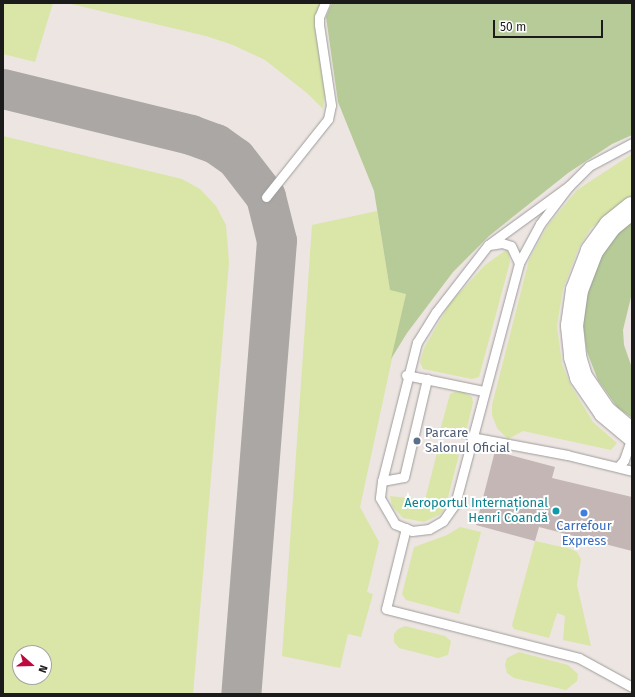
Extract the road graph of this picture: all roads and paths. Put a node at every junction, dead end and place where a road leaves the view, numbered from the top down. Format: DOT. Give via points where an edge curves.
graph roads {
  1 [pos="325,3"];
  2 [pos="632,143"];
  3 [pos="569,186"];
  4 [pos="266,197"];
  5 [pos="632,208"];
  6 [pos="488,245"];
  7 [pos="519,263"];
  8 [pos="406,376"];
  9 [pos="427,379"];
  10 [pos="483,391"];
  11 [pos="632,436"];
  12 [pos="471,437"];
  13 [pos="618,467"];
  14 [pos="632,471"];
  15 [pos="382,481"];
  16 [pos="406,528"];
  17 [pos="632,687"];
  1 -- 4 [label="lane" via="319,17 319,25 331,106 328,119"];
  2 -- 3 [label="lane" via="589,166"];
  3 -- 6 [label="lane"];
  3 -- 7 [label="lane" via="540,224"];
  5 -- 11 [label="street" via="600,238 583,271 573,310 575,357 581,377 618,426"];
  6 -- 7 [label="lane" via="502,243 511,246"];
  6 -- 8 [label="lane" via="440,305 417,342"];
  7 -- 10 [label="lane"];
  8 -- 9 [label="lane"];
  8 -- 15 [label="lane"];
  9 -- 10 [label="lane"];
  9 -- 15 [label="lane" via="404,477"];
  10 -- 12 [label="lane"];
  11 -- 13 [label="lane" via="624,460"];
  12 -- 13 [label="lane"];
  12 -- 16 [label="lane" via="455,504 443,521 429,529 412,531"];
  13 -- 14 [label="lane"];
  15 -- 16 [label="lane" via="380,498 385,510 396,524"];
  16 -- 17 [label="lane" via="386,608 579,658"];
}
